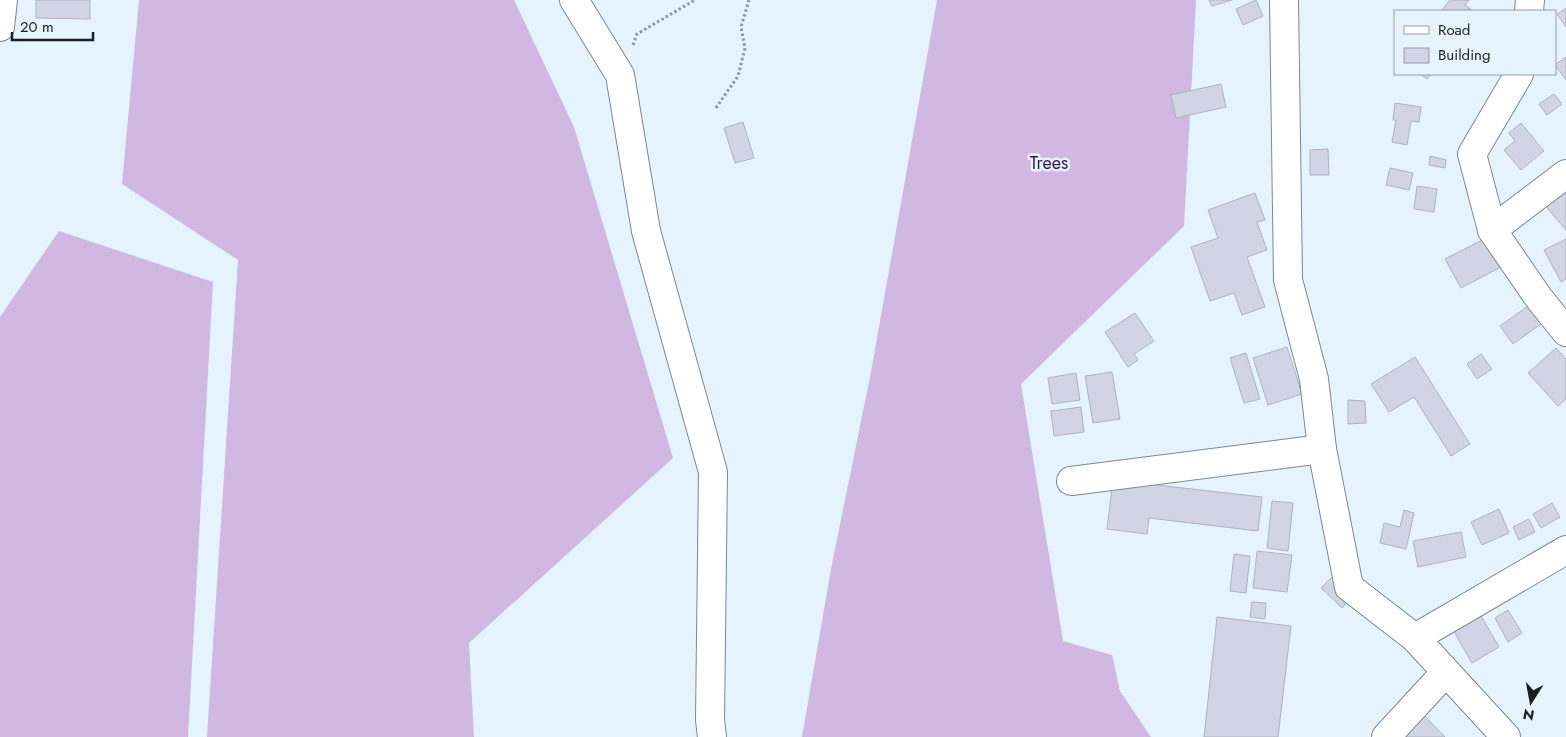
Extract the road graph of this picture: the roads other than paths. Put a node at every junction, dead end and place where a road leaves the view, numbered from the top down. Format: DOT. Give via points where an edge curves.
graph roads {
  1 [pos="3,0"];
  2 [pos="574,0"];
  3 [pos="1284,0"];
  4 [pos="0,27"];
  5 [pos="1518,75"];
  6 [pos="1566,174"];
  7 [pos="1492,230"];
  8 [pos="1566,332"];
  9 [pos="1322,449"];
  10 [pos="1071,481"];
  11 [pos="1566,550"];
  12 [pos="1416,638"];
  13 [pos="1445,673"];
  14 [pos="712,737"];
  15 [pos="1386,737"];
  16 [pos="1506,737"];
  1 -- 4 [label="street"];
  2 -- 14 [label="street" via="620,75 646,231 713,472"];
  3 -- 9 [label="street" via="1288,280 1314,379"];
  5 -- 7 [label="street" via="1472,154"];
  6 -- 7 [label="street"];
  7 -- 8 [label="street"];
  9 -- 10 [label="street"];
  9 -- 12 [label="street" via="1349,587"];
  11 -- 12 [label="street"];
  12 -- 13 [label="street"];
  13 -- 15 [label="street"];
  13 -- 16 [label="street"];
}
